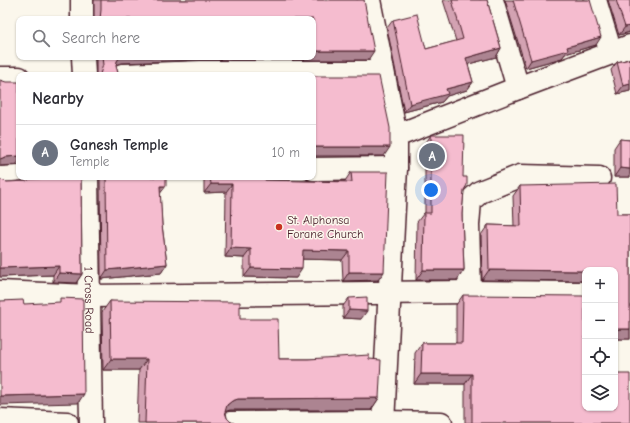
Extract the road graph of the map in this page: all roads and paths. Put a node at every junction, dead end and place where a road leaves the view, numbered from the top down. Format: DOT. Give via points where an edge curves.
graph roads {
  1 [pos="82,0"];
  2 [pos="369,0"];
  3 [pos="492,0"];
  4 [pos="595,0"];
  5 [pos="82,16"];
  6 [pos="621,49"];
  7 [pos="83,60"];
  8 [pos="84,72"];
  9 [pos="201,72"];
  10 [pos="316,72"];
  11 [pos="316,72"];
  12 [pos="383,72"];
  13 [pos="0,78"];
  14 [pos="16,78"];
  15 [pos="518,88"];
  16 [pos="396,136"];
  17 [pos="396,168"];
  18 [pos="316,169"];
  19 [pos="16,177"];
  20 [pos="0,178"];
  21 [pos="600,178"];
  22 [pos="87,180"];
  23 [pos="0,292"];
  24 [pos="470,292"];
  25 [pos="390,293"];
  26 [pos="582,293"];
  27 [pos="89,296"];
  28 [pos="0,420"];
  29 [pos="383,422"];
  30 [pos="67,423"];
  31 [pos="91,423"];
  32 [pos="230,423"];
  33 [pos="441,423"];
  1 -- 5 [label="street"];
  2 -- 12 [label="street"];
  3 -- 15 [label="street"];
  4 -- 6 [label="street"];
  6 -- 15 [label="street"];
  7 -- 8 [label="street"];
  9 -- 10 [label="street"];
  11 -- 12 [label="street"];
  12 -- 16 [label="street"];
  13 -- 14 [label="street"];
  15 -- 16 [label="street"];
  16 -- 17 [label="street"];
  17 -- 18 [label="street"];
  17 -- 25 [label="street"];
  19 -- 20 [label="street"];
  21 -- 24 [label="street" via="520,176 480,192 470,201"];
  22 -- 27 [label="street, 1 Cross Road"];
  23 -- 27 [label="street"];
  24 -- 25 [label="street"];
  24 -- 26 [label="street"];
  25 -- 27 [label="street"];
  25 -- 29 [label="street"];
  27 -- 31 [label="street, 1 Cross Road"];
  28 -- 30 [label="street"];
  29 -- 32 [label="street"];
  29 -- 33 [label="street"];
}
